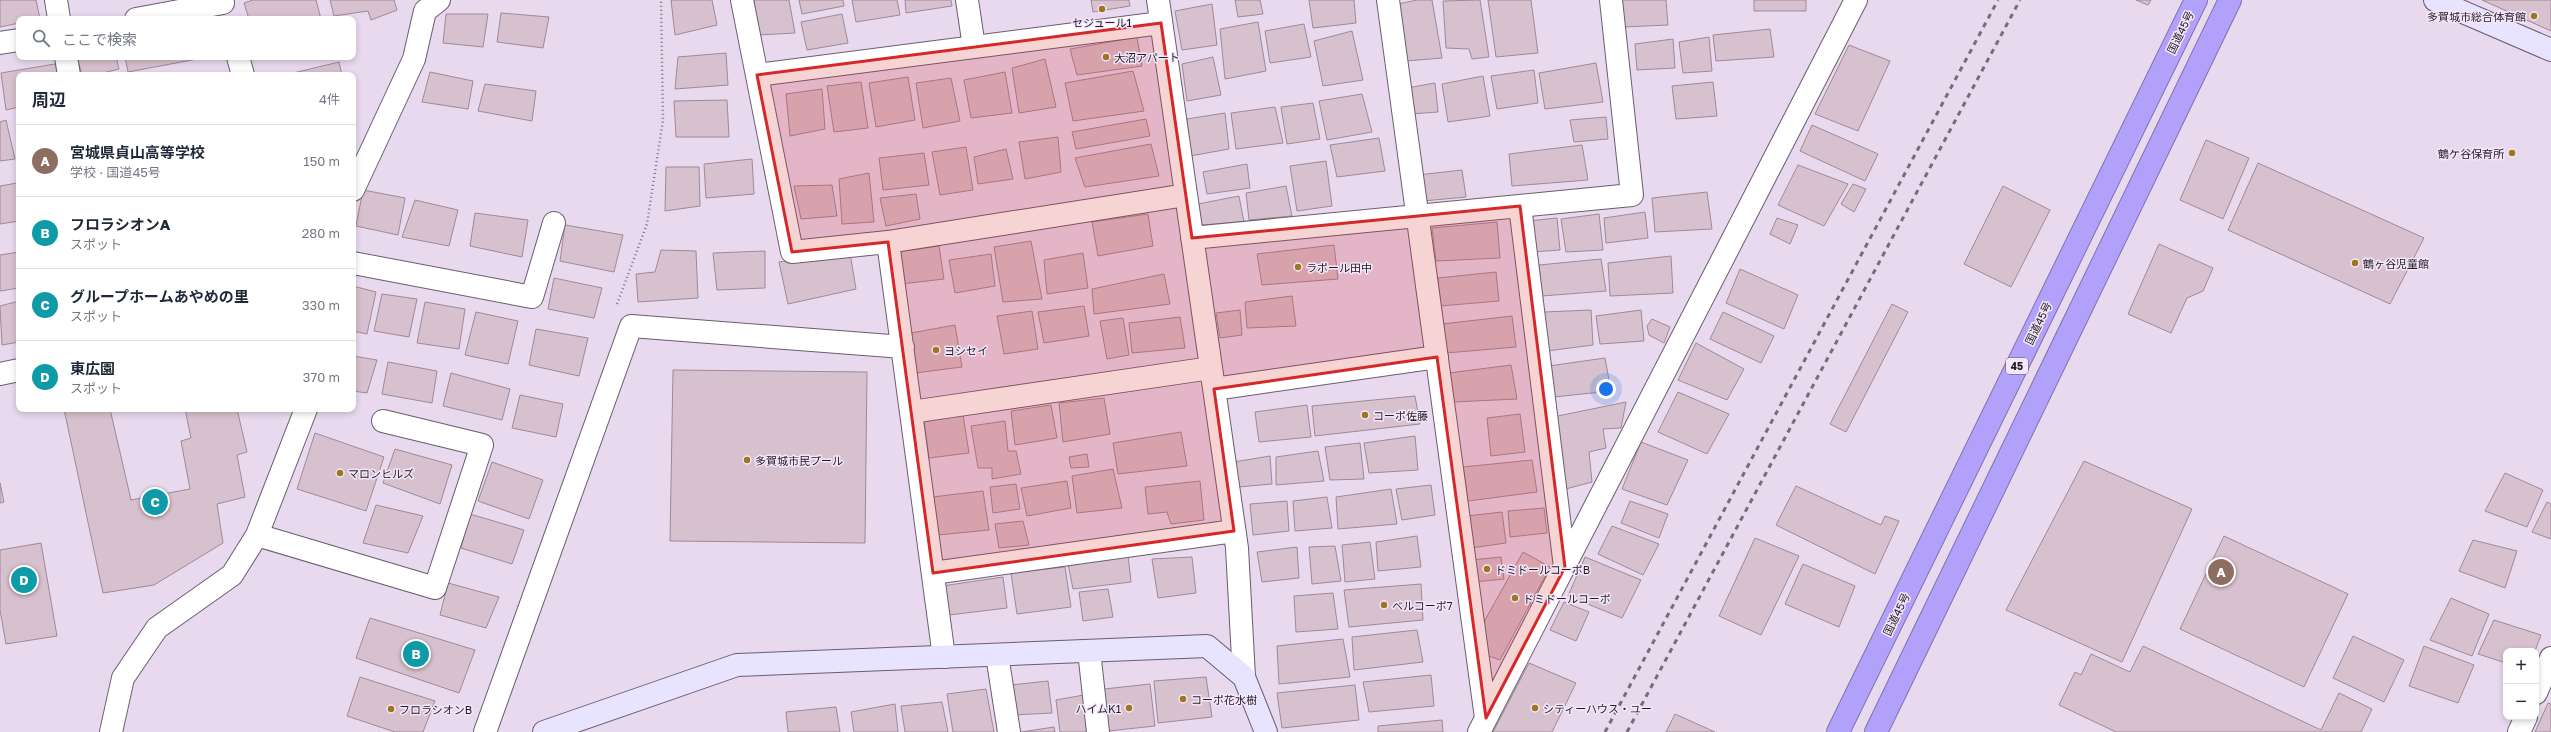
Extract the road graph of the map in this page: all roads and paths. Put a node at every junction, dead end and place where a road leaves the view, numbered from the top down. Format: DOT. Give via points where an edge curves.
graph roads {
  1 [pos="56,0"];
  2 [pos="662,0"];
  3 [pos="742,0"];
  4 [pos="968,0"];
  5 [pos="1158,0"];
  6 [pos="1388,0"];
  7 [pos="1611,0"];
  8 [pos="1856,0"];
  9 [pos="2196,0"];
  10 [pos="2230,0"];
  11 [pos="2435,0"];
  12 [pos="429,4"];
  13 [pos="224,7"];
  14 [pos="59,16"];
  15 [pos="158,16"];
  16 [pos="1161,23"];
  17 [pos="16,40"];
  18 [pos="0,43"];
  19 [pos="974,47"];
  20 [pos="2551,50"];
  21 [pos="66,60"];
  22 [pos="239,60"];
  23 [pos="68,72"];
  24 [pos="242,72"];
  25 [pos="757,75"];
  26 [pos="356,184"];
  27 [pos="1186,195"];
  28 [pos="1520,206"];
  29 [pos="1418,216"];
  30 [pos="554,223"];
  31 [pos="1192,238"];
  32 [pos="888,242"];
  33 [pos="356,264"];
  34 [pos="614,312"];
  35 [pos="902,347"];
  36 [pos="1437,357"];
  37 [pos="16,371"];
  38 [pos="0,374"];
  39 [pos="1212,378"];
  40 [pos="305,412"];
  41 [pos="911,412"];
  42 [pos="383,421"];
  43 [pos="1234,531"];
  44 [pos="257,535"];
  45 [pos="1565,567"];
  46 [pos="933,573"];
  47 [pos="1089,651"];
  48 [pos="997,655"];
  49 [pos="944,656"];
  50 [pos="2551,658"];
  51 [pos="1244,677"];
  52 [pos="2539,686"];
  53 [pos="2525,720"];
  54 [pos="1482,725"];
  55 [pos="111,732"];
  56 [pos="485,732"];
  57 [pos="544,732"];
  58 [pos="1009,732"];
  59 [pos="1098,732"];
  60 [pos="1266,732"];
  61 [pos="1838,732"];
  62 [pos="1876,732"];
  63 [pos="2519,732"];
  1 -- 14 [label="street"];
  2 -- 34 [label="path" via="663,120 647,224"];
  3 -- 25 [label="street"];
  4 -- 19 [label="street"];
  5 -- 16 [label="street"];
  6 -- 29 [label="street"];
  7 -- 28 [label="street" via="1632,195"];
  8 -- 45 [label="street"];
  9 -- 61 [label="highway, 国道45号 / 45"];
  10 -- 62 [label="highway"];
  11 -- 20 [label="street"];
  12 -- 26 [label="street" via="414,59"];
  13 -- 15 [label="street"];
  16 -- 19 [label="street"];
  16 -- 27 [label="street"];
  17 -- 18 [label="street"];
  19 -- 25 [label="street"];
  21 -- 23 [label="street"];
  22 -- 24 [label="street"];
  25 -- 32 [label="street" via="792,252"];
  27 -- 31 [label="street"];
  27 -- 32 [label="street"];
  28 -- 29 [label="street"];
  28 -- 45 [label="street"];
  29 -- 31 [label="street"];
  29 -- 36 [label="street"];
  30 -- 33 [label="street" via="532,297"];
  31 -- 39 [label="street"];
  32 -- 35 [label="street"];
  35 -- 41 [label="street"];
  35 -- 56 [label="street" via="632,326"];
  36 -- 39 [label="street"];
  36 -- 54 [label="street"];
  37 -- 38 [label="street"];
  39 -- 41 [label="street"];
  39 -- 43 [label="street"];
  40 -- 44 [label="street"];
  41 -- 46 [label="street"];
  42 -- 44 [label="street" via="482,445 435,588"];
  43 -- 46 [label="street"];
  43 -- 51 [label="street"];
  44 -- 55 [label="street" via="232,575 157,628 123,678"];
  45 -- 54 [label="street"];
  46 -- 49 [label="street"];
  47 -- 48 [label="street"];
  47 -- 51 [label="street" via="1208,646"];
  47 -- 59 [label="street"];
  48 -- 49 [label="street"];
  48 -- 58 [label="street"];
  49 -- 57 [label="street" via="737,665"];
  50 -- 52 [label="street"];
  51 -- 60 [label="street"];
  53 -- 63 [label="street"];
}
